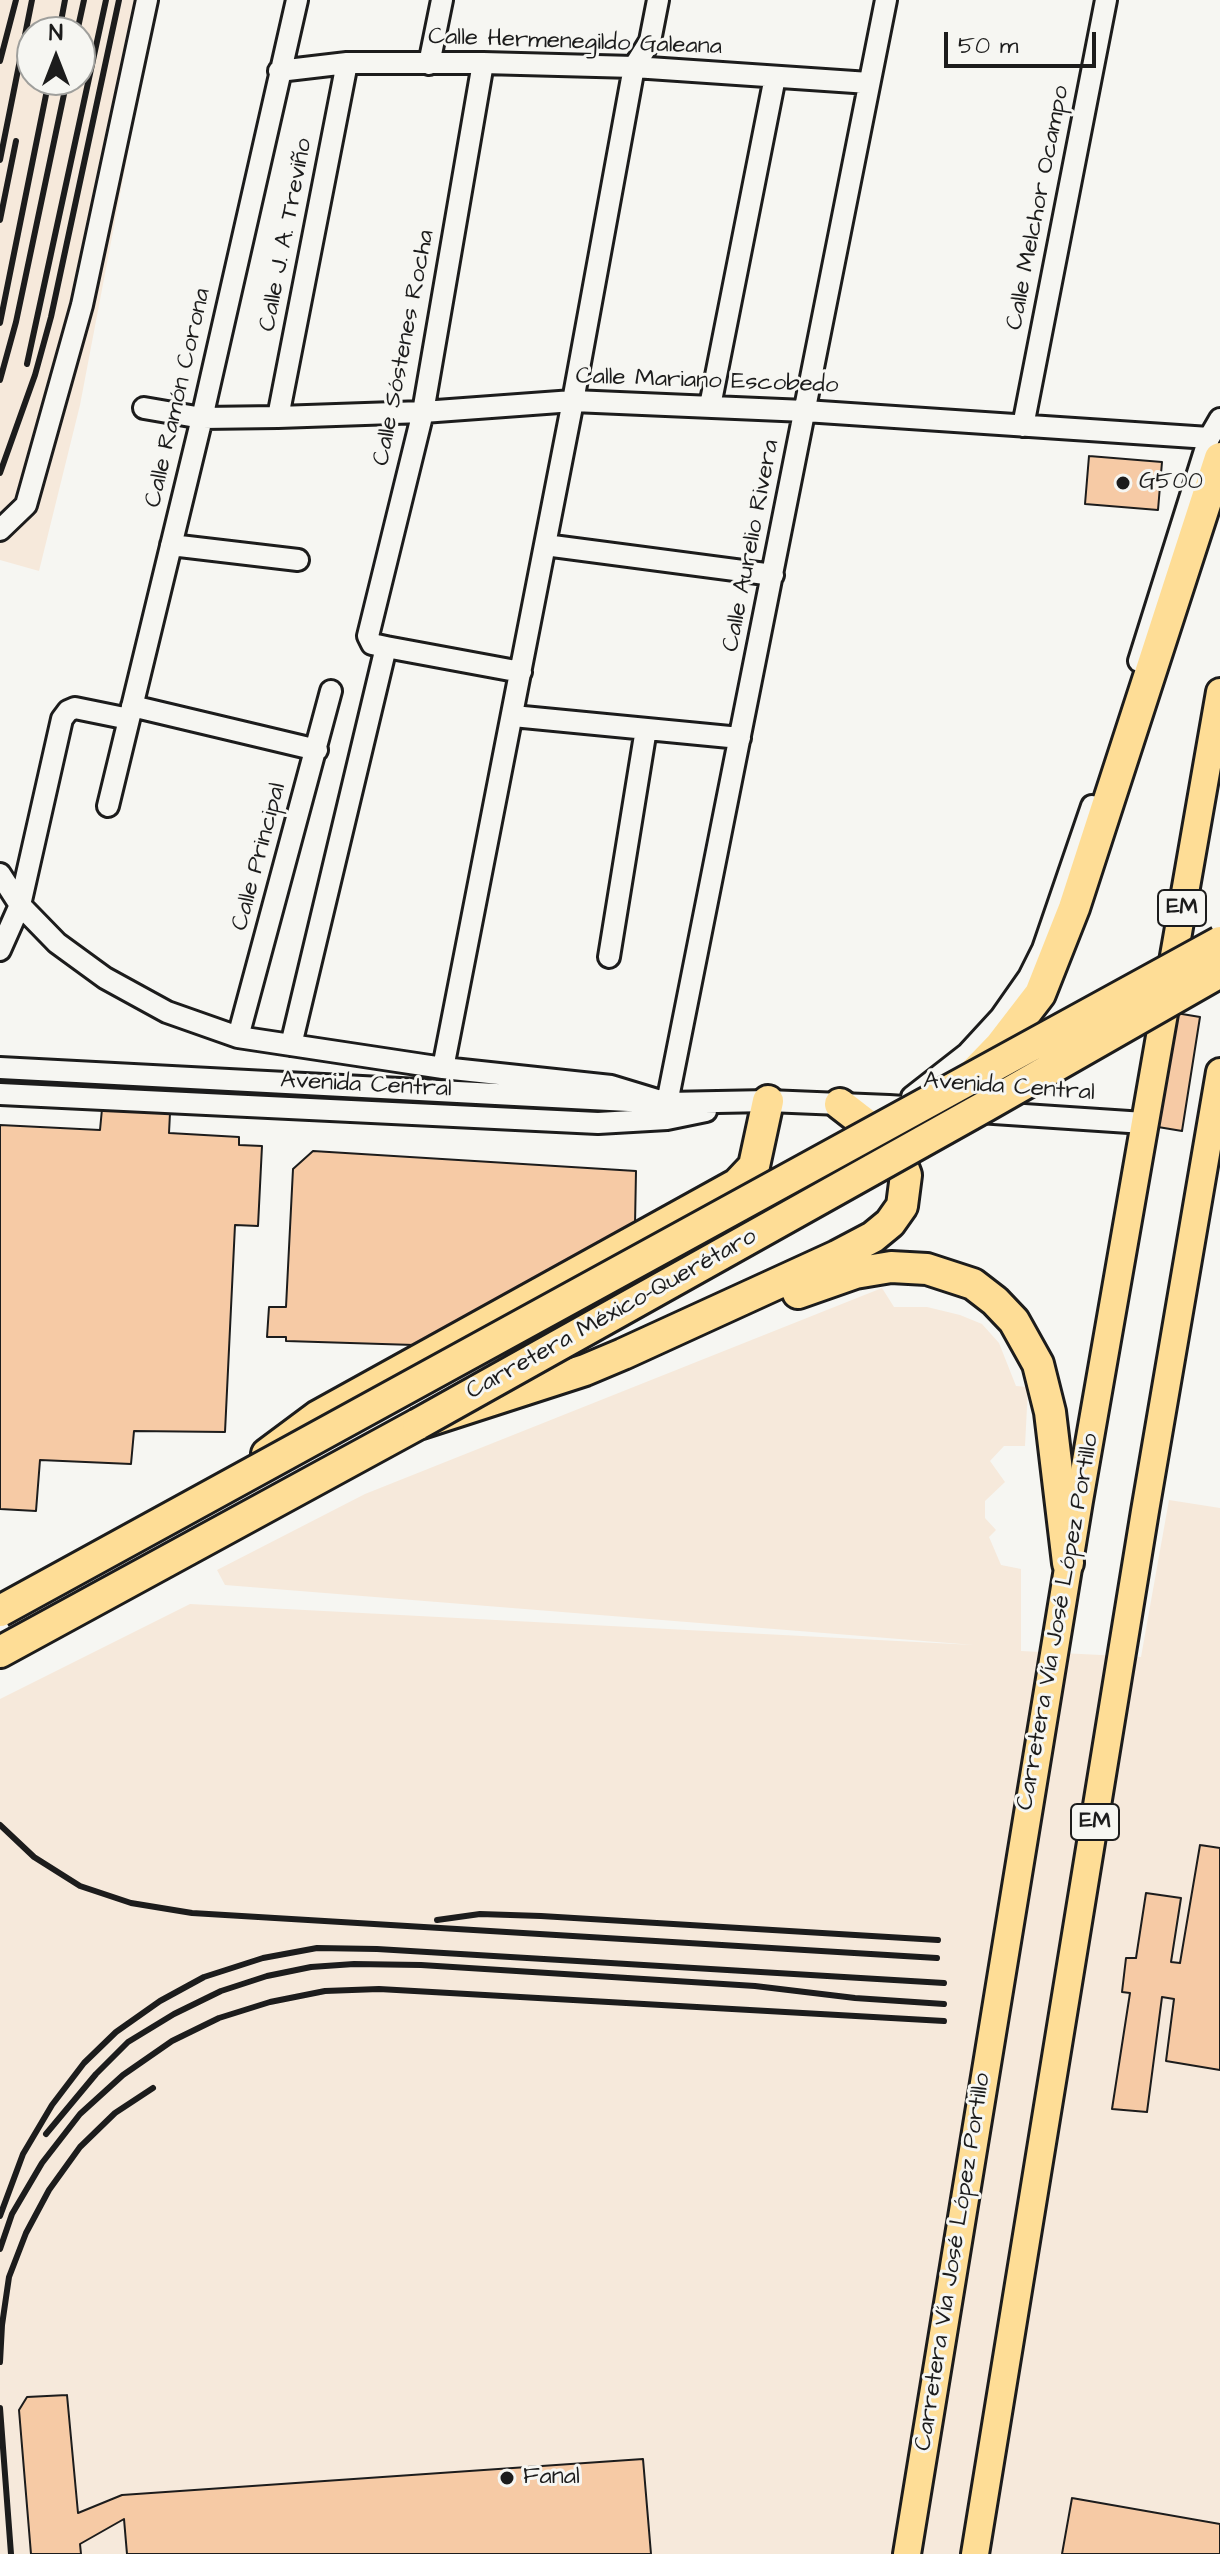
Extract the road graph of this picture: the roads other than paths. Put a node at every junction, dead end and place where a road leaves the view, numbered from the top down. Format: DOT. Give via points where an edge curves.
graph roads {
  1 [pos="147,0"];
  2 [pos="297,0"];
  3 [pos="442,0"];
  4 [pos="658,0"];
  5 [pos="886,0"];
  6 [pos="1106,0"];
  7 [pos="347,63"];
  8 [pos="483,63"];
  9 [pos="429,64"];
  10 [pos="634,67"];
  11 [pos="279,71"];
  12 [pos="775,77"];
  13 [pos="869,83"];
  14 [pos="573,401"];
  15 [pos="710,406"];
  16 [pos="144,408"];
  17 [pos="805,411"];
  18 [pos="423,412"];
  19 [pos="278,417"];
  20 [pos="202,418"];
  21 [pos="1220,419"];
  22 [pos="1023,426"];
  23 [pos="1214,448"];
  24 [pos="0,530"];
  25 [pos="171,545"];
  26 [pos="545,545"];
  27 [pos="298,560"];
  28 [pos="773,575"];
  29 [pos="377,643"];
  30 [pos="521,672"];
  31 [pos="331,691"];
  32 [pos="1220,692"];
  33 [pos="131,712"];
  34 [pos="513,716"];
  35 [pos="646,729"];
  36 [pos="740,738"];
  37 [pos="317,750"];
  38 [pos="108,806"];
  39 [pos="0,874"];
  40 [pos="20,905"];
  41 [pos="1220,942"];
  42 [pos="0,950"];
  43 [pos="609,957"];
  44 [pos="1220,972"];
  45 [pos="238,1037"];
  46 [pos="291,1045"];
  47 [pos="2,1068"];
  48 [pos="443,1068"];
  49 [pos="964,1084"];
  50 [pos="1219,1084"];
  51 [pos="1,1094"];
  52 [pos="768,1101"];
  53 [pos="728,1102"];
  54 [pos="667,1103"];
  55 [pos="840,1104"];
  56 [pos="889,1106"];
  57 [pos="1144,1123"];
  58 [pos="623,1354"];
  59 [pos="418,1424"];
  60 [pos="225,1485"];
  61 [pos="1068,1563"];
  62 [pos="0,1611"];
  63 [pos="0,1652"];
  64 [pos="907,2554"];
  65 [pos="975,2554"];
  1 -- 24 [label="street" via="82,305 26,505"];
  2 -- 11 [label="street, Calle Ramón Corona"];
  3 -- 9 [label="street"];
  4 -- 10 [label="street" via="650,41"];
  5 -- 13 [label="street, Calle Aurelio Rivera"];
  6 -- 22 [label="street, Calle Melchor Ocampo"];
  7 -- 9 [label="street, Calle Hermenegildo Galeana"];
  7 -- 11 [label="street, Calle Hermenegildo Galeana"];
  7 -- 19 [label="street, Calle J. A. Treviño"];
  8 -- 9 [label="street, Calle Hermenegildo Galeana"];
  8 -- 10 [label="street, Calle Hermenegildo Galeana"];
  8 -- 18 [label="street, Calle Sóstenes Rocha"];
  10 -- 12 [label="street, Calle Hermenegildo Galeana"];
  10 -- 14 [label="street"];
  11 -- 20 [label="street, Calle Ramón Corona"];
  12 -- 13 [label="street, Calle Hermenegildo Galeana"];
  12 -- 15 [label="street"];
  13 -- 17 [label="street, Calle Aurelio Rivera"];
  14 -- 15 [label="street, Calle Mariano Escobedo"];
  14 -- 18 [label="street, Calle Mariano Escobedo"];
  14 -- 26 [label="street"];
  15 -- 17 [label="street, Calle Mariano Escobedo"];
  16 -- 20 [label="street, Calle Mariano Escobedo"];
  17 -- 22 [label="street, Calle Mariano Escobedo"];
  17 -- 28 [label="street, Calle Aurelio Rivera"];
  18 -- 19 [label="street, Calle Mariano Escobedo"];
  18 -- 29 [label="street, Calle Sóstenes Rocha"];
  19 -- 20 [label="street, Calle Mariano Escobedo"];
  20 -- 25 [label="street, Calle Ramón Corona"];
  21 -- 23 [label="street"];
  22 -- 23 [label="street, Calle Mariano Escobedo"];
  23 -- 49 [label="highway, bridge" via="1183,571 1074,908 1040,994"];
  23 -- 56 [label="street" via="1043,949 1001,1017 967,1054 911,1098"];
  25 -- 27 [label="street"];
  25 -- 33 [label="street, Calle Ramón Corona"];
  26 -- 28 [label="street"];
  26 -- 30 [label="street"];
  28 -- 36 [label="street, Calle Aurelio Rivera"];
  29 -- 30 [label="street"];
  29 -- 46 [label="street, Calle Sóstenes Rocha"];
  30 -- 34 [label="street"];
  31 -- 37 [label="street, Calle Principal"];
  32 -- 57 [label="main road, Carretera Vía José López Portillo / EM"];
  33 -- 37 [label="street"];
  33 -- 38 [label="street, Calle Ramón Corona"];
  33 -- 40 [label="street" via="75,708 62,719"];
  34 -- 35 [label="street"];
  34 -- 48 [label="street"];
  35 -- 36 [label="street"];
  35 -- 43 [label="street"];
  36 -- 54 [label="street, Calle Aurelio Rivera"];
  37 -- 45 [label="street, Calle Principal"];
  39 -- 40 [label="street"];
  40 -- 42 [label="street"];
  40 -- 45 [label="street" via="57,943 105,978 167,1012"];
  41 -- 49 [label="highway, Carretera México-Querétaro, bridge"];
  44 -- 59 [label="highway, Carretera México-Querétaro, bridge"];
  45 -- 46 [label="street"];
  46 -- 48 [label="street"];
  47 -- 54 [label="street, Avenida Central"];
  48 -- 54 [label="street" via="611,1086"];
  49 -- 60 [label="highway, Carretera México-Querétaro, bridge"];
  50 -- 65 [label="main road, EM"];
  51 -- 53 [label="street, Avenida Central" via="598,1123 698,1114"];
  52 -- 53 [label="street, Avenida Central"];
  52 -- 55 [label="street, Avenida Central"];
  52 -- 60 [label="highway, bridge" via="754,1166 737,1184 318,1416"];
  53 -- 54 [label="street, Avenida Central"];
  55 -- 56 [label="street, Avenida Central"];
  55 -- 58 [label="highway" via="898,1154 905,1188 902,1206 890,1223 837,1256"];
  56 -- 57 [label="street, Avenida Central"];
  57 -- 61 [label="main road, Carretera Vía José López Portillo / EM"];
  58 -- 59 [label="highway, bridge"];
  58 -- 61 [label="highway" via="855,1273 927,1269 973,1284 1014,1321 1038,1364 1050,1412"];
  59 -- 63 [label="highway, Carretera México-Querétaro"];
  60 -- 62 [label="highway, Carretera México-Querétaro, bridge"];
  61 -- 64 [label="main road, Carretera Vía José López Portillo / EM"];
}
